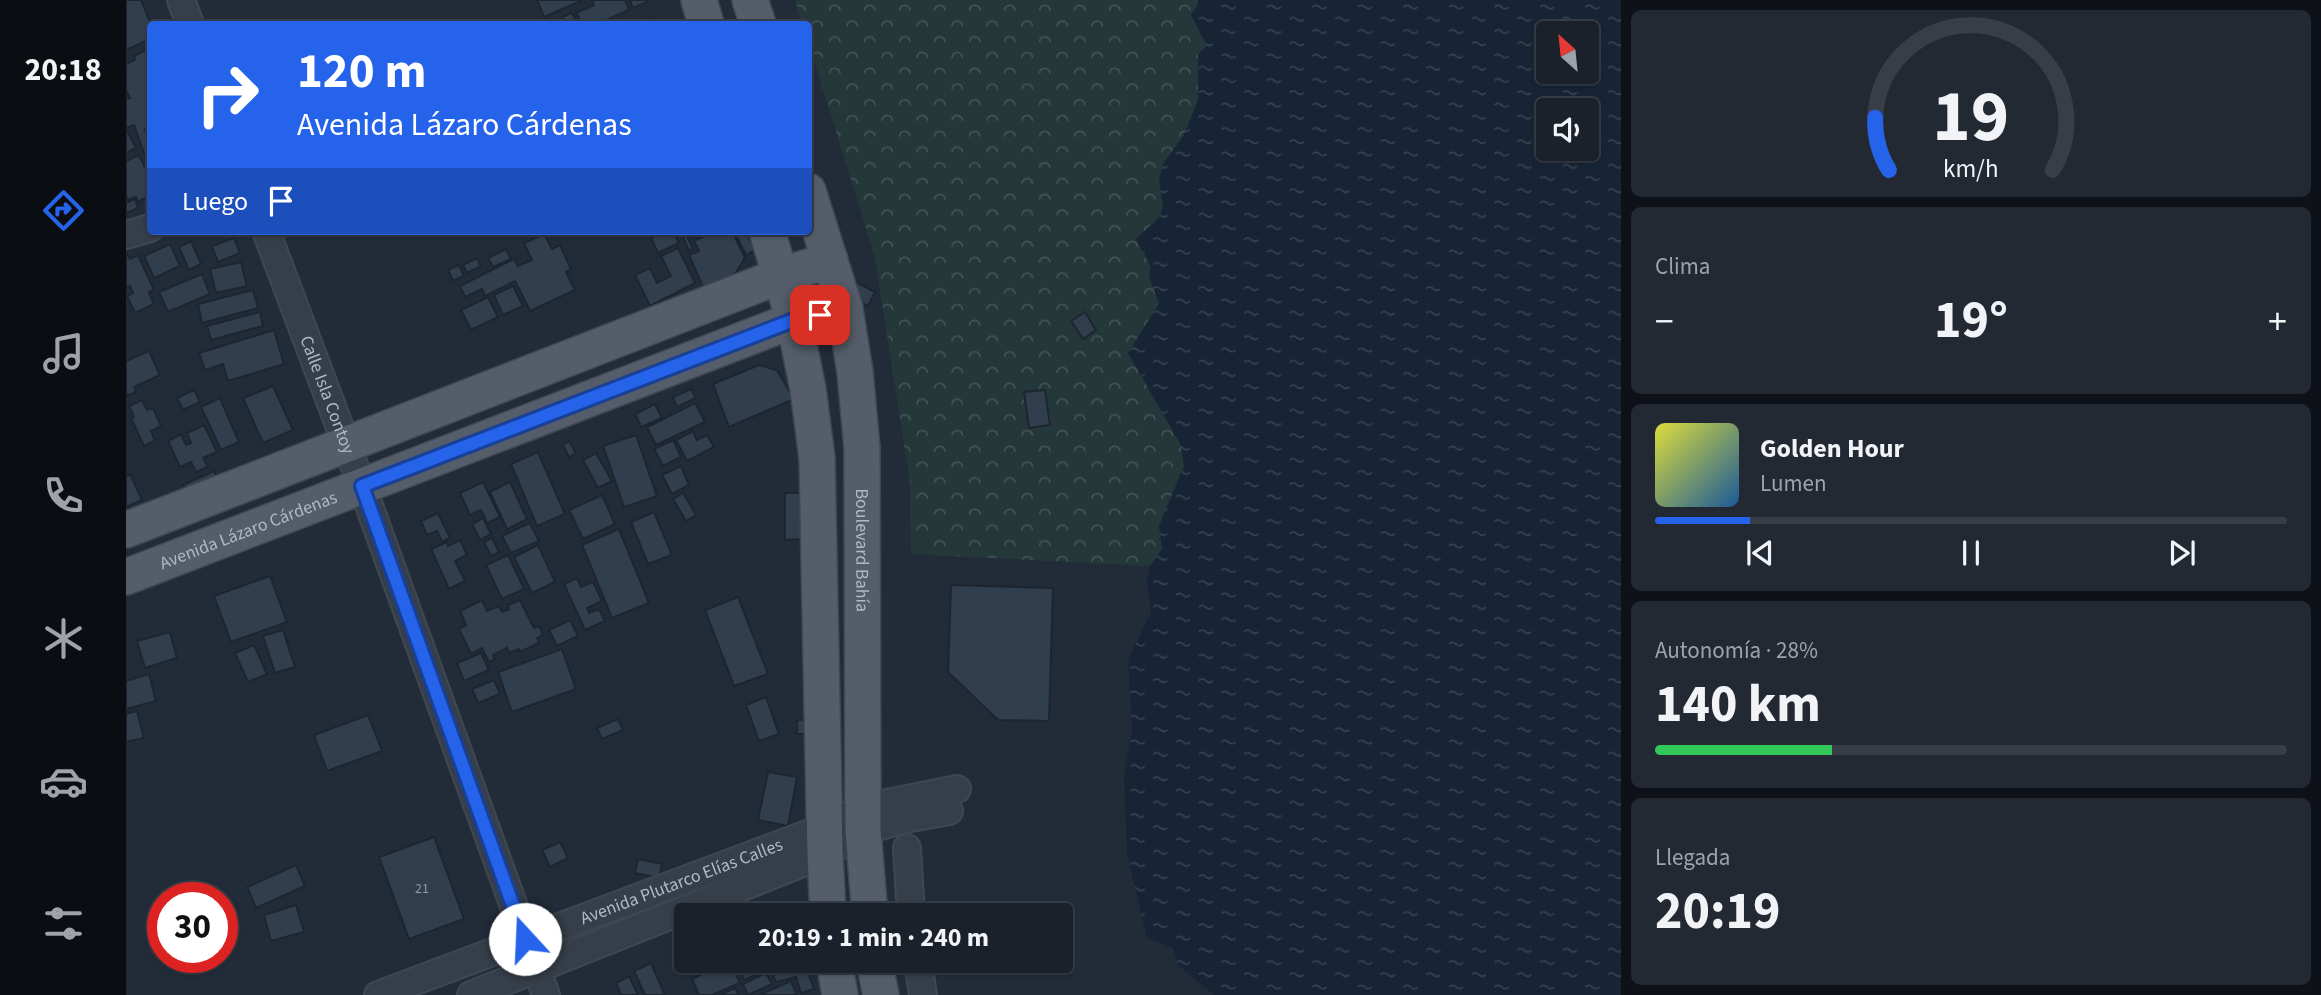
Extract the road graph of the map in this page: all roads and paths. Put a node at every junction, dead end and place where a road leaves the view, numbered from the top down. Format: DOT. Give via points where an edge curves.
graph roads {
  1 [pos="181,0"];
  2 [pos="699,0"];
  3 [pos="750,0"];
  4 [pos="189,21"];
  5 [pos="705,21"];
  6 [pos="757,21"];
  7 [pos="812,204"];
  8 [pos="147,229"];
  9 [pos="126,235"];
  10 [pos="268,235"];
  11 [pos="768,235"];
  12 [pos="830,260"];
  13 [pos="780,276"];
  14 [pos="845,309"];
  15 [pos="794,320"];
  16 [pos="346,444"];
  17 [pos="362,486"];
  18 [pos="126,530"];
  19 [pos="126,577"];
  20 [pos="953,800"];
  21 [pos="863,819"];
  22 [pos="825,840"];
  23 [pos="907,848"];
  24 [pos="828,903"];
  25 [pos="869,903"];
  26 [pos="910,903"];
  27 [pos="525,939"];
  28 [pos="537,970"];
  29 [pos="836,973"];
  30 [pos="876,973"];
  31 [pos="920,973"];
  32 [pos="378,995"];
  33 [pos="471,995"];
  34 [pos="546,995"];
  35 [pos="840,995"];
  36 [pos="881,995"];
  37 [pos="923,995"];
  1 -- 4 [label="street"];
  2 -- 5 [label="main road"];
  3 -- 6 [label="main road"];
  7 -- 12 [label="main road, Boulevard Bahía"];
  8 -- 9 [label="street"];
  10 -- 16 [label="street, Calle Isla Contoy"];
  11 -- 13 [label="main road"];
  12 -- 13 [label="main road"];
  12 -- 14 [label="main road, Boulevard Bahía"];
  13 -- 15 [label="main road"];
  13 -- 16 [label="main road"];
  14 -- 15 [label="main road, Avenida Lázaro Cárdenas"];
  14 -- 21 [label="main road, Boulevard Bahía" via="862,448"];
  15 -- 17 [label="main road, Avenida Lázaro Cárdenas"];
  15 -- 22 [label="main road" via="817,458"];
  16 -- 17 [label="street, Calle Isla Contoy"];
  16 -- 18 [label="main road"];
  17 -- 19 [label="main road, Avenida Lázaro Cárdenas"];
  17 -- 27 [label="street, Calle Isla Contoy"];
  20 -- 21 [label="street, Avenida Plutarco Elías Calles" via="905,819"];
  21 -- 22 [label="street, Avenida Plutarco Elías Calles"];
  21 -- 25 [label="main road, Boulevard Bahía"];
  22 -- 24 [label="main road"];
  22 -- 27 [label="street, Avenida Plutarco Elías Calles"];
  22 -- 28 [label="street, Avenida Plutarco Elías Calles"];
  23 -- 26 [label="street"];
  27 -- 28 [label="street, Calle Isla Contoy"];
  27 -- 32 [label="street, Avenida Plutarco Elías Calles"];
  28 -- 33 [label="street, Avenida Plutarco Elías Calles"];
  28 -- 34 [label="street, Calle Isla Contoy"];
  29 -- 35 [label="main road"];
  30 -- 36 [label="main road"];
  31 -- 37 [label="street"];
}
